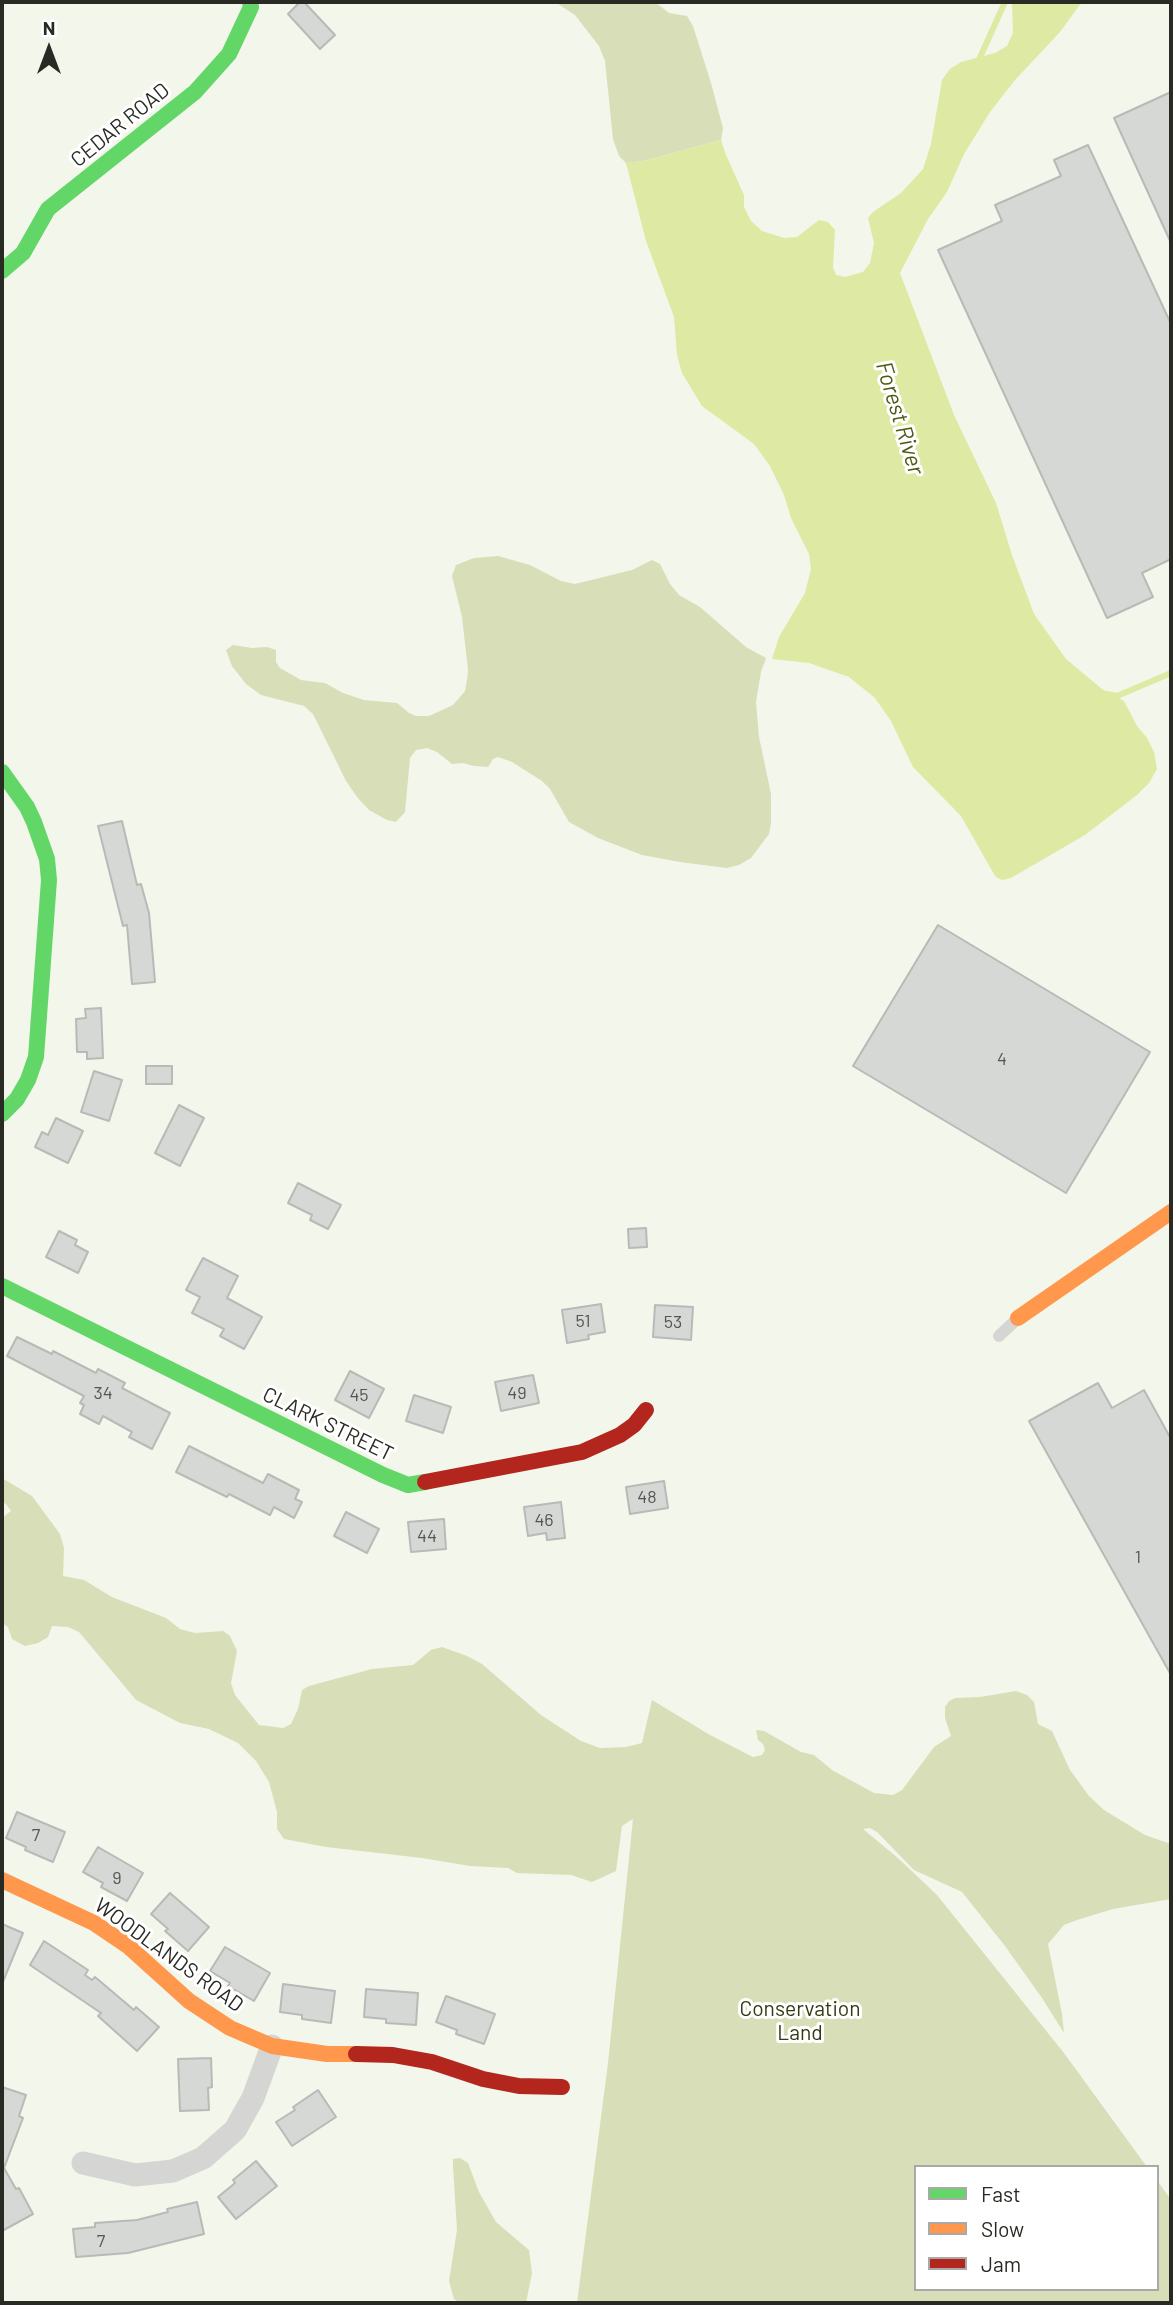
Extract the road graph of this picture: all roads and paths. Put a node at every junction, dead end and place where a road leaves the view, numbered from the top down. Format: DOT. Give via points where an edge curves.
graph roads {
  1 [pos="250,2"];
  2 [pos="2,271"];
  3 [pos="2,772"];
  4 [pos="2,1114"];
  5 [pos="1171,1212"];
  6 [pos="2,1286"];
  7 [pos="1018,1318"];
  8 [pos="999,1336"];
  9 [pos="646,1410"];
  10 [pos="2,1880"];
  11 [pos="272,2046"];
  12 [pos="562,2087"];
  13 [pos="83,2163"];
  1 -- 2 [label="street, CEDAR ROAD" via="229,54 195,92 48,209 23,253"];
  3 -- 4 [label="street" via="34,822 49,880 36,1058 29,1080"];
  5 -- 7 [label="street"];
  6 -- 9 [label="street, CLARK STREET" via="408,1485 582,1452 620,1435"];
  7 -- 8 [label="lane"];
  10 -- 11 [label="street, WOODLANDS ROAD" via="94,1923 189,2001 230,2028"];
  11 -- 12 [label="street, WOODLANDS ROAD" via="327,2054 393,2055 519,2086"];
  11 -- 13 [label="street" via="253,2098 235,2130 204,2158 173,2171 135,2175"];
}
